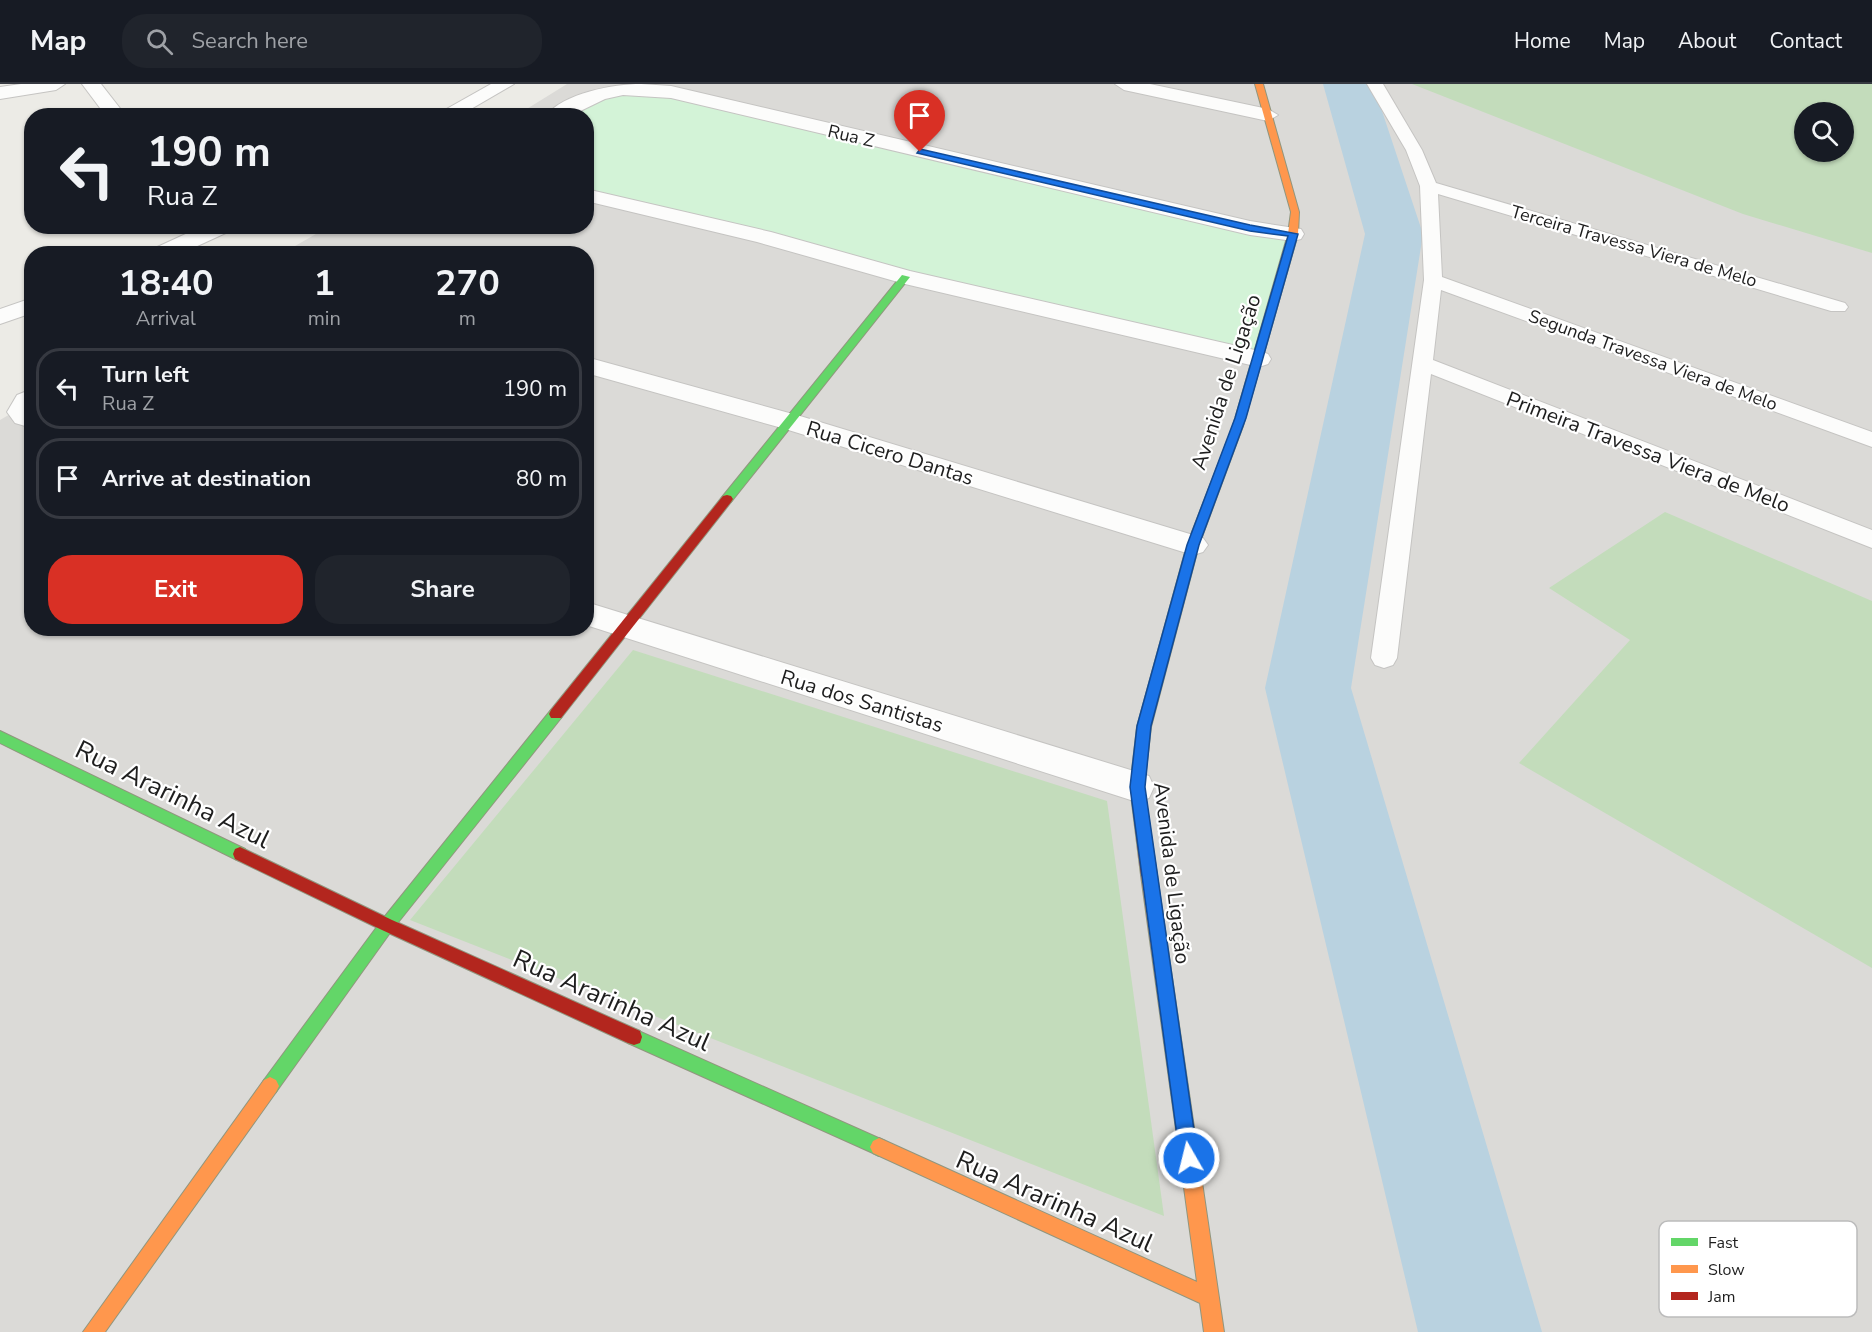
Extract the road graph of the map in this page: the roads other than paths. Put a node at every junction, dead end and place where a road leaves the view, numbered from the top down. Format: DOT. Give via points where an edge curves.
graph roads {
  1 [pos="56,84"];
  2 [pos="91,84"];
  3 [pos="457,84"];
  4 [pos="505,84"];
  5 [pos="1124,84"];
  6 [pos="1259,84"];
  7 [pos="1375,84"];
  8 [pos="0,93"];
  9 [pos="473,101"];
  10 [pos="110,108"];
  11 [pos="459,108"];
  12 [pos="570,108"];
  13 [pos="1268,115"];
  14 [pos="1429,186"];
  15 [pos="594,197"];
  16 [pos="202,234"];
  17 [pos="1293,234"];
  18 [pos="177,246"];
  19 [pos="905,278"];
  20 [pos="1433,280"];
  21 [pos="1838,307"];
  22 [pos="1259,359"];
  23 [pos="1424,364"];
  24 [pos="594,367"];
  25 [pos="791,422"];
  26 [pos="1872,440"];
  27 [pos="1872,539"];
  28 [pos="1193,545"];
  29 [pos="594,616"];
  30 [pos="626,626"];
  31 [pos="1384,658"];
  32 [pos="0,737"];
  33 [pos="1137,787"];
  34 [pos="387,925"];
  35 [pos="1209,1297"];
  36 [pos="93,1332"];
  37 [pos="1214,1332"];
  1 -- 8 [label="street"];
  2 -- 10 [label="street"];
  3 -- 9 [label="street"];
  4 -- 9 [label="street"];
  5 -- 13 [label="street"];
  6 -- 13 [label="street, Avenida de Ligação"];
  7 -- 14 [label="lane" via="1414,150"];
  9 -- 11 [label="street"];
  12 -- 17 [label="street, Rua Z" via="596,94 620,88 671,92 1216,220"];
  13 -- 17 [label="street, Avenida de Ligação" via="1295,212"];
  14 -- 20 [label="lane"];
  14 -- 21 [label="lane, Terceira Travessa Viera de Melo"];
  15 -- 19 [label="street" via="763,237"];
  16 -- 18 [label="street"];
  17 -- 22 [label="street, Avenida de Ligação"];
  19 -- 22 [label="street"];
  19 -- 25 [label="street"];
  20 -- 23 [label="lane"];
  20 -- 26 [label="lane, Segunda Travessa Viera de Melo"];
  22 -- 28 [label="street, Avenida de Ligação"];
  23 -- 27 [label="lane, Primeira Travessa Viera de Melo"];
  23 -- 31 [label="lane"];
  24 -- 25 [label="street, Rua Cicero Dantas"];
  25 -- 28 [label="street, Rua Cicero Dantas"];
  25 -- 30 [label="street"];
  28 -- 33 [label="street, Avenida de Ligação" via="1144,726"];
  29 -- 30 [label="street, Rua dos Santistas"];
  30 -- 33 [label="street, Rua dos Santistas"];
  30 -- 34 [label="street"];
  32 -- 34 [label="street, Rua Ararinha Azul"];
  33 -- 35 [label="street, Avenida de Ligação"];
  34 -- 35 [label="street, Rua Ararinha Azul"];
  34 -- 36 [label="street"];
  35 -- 37 [label="street, Avenida de Ligação"];
}
